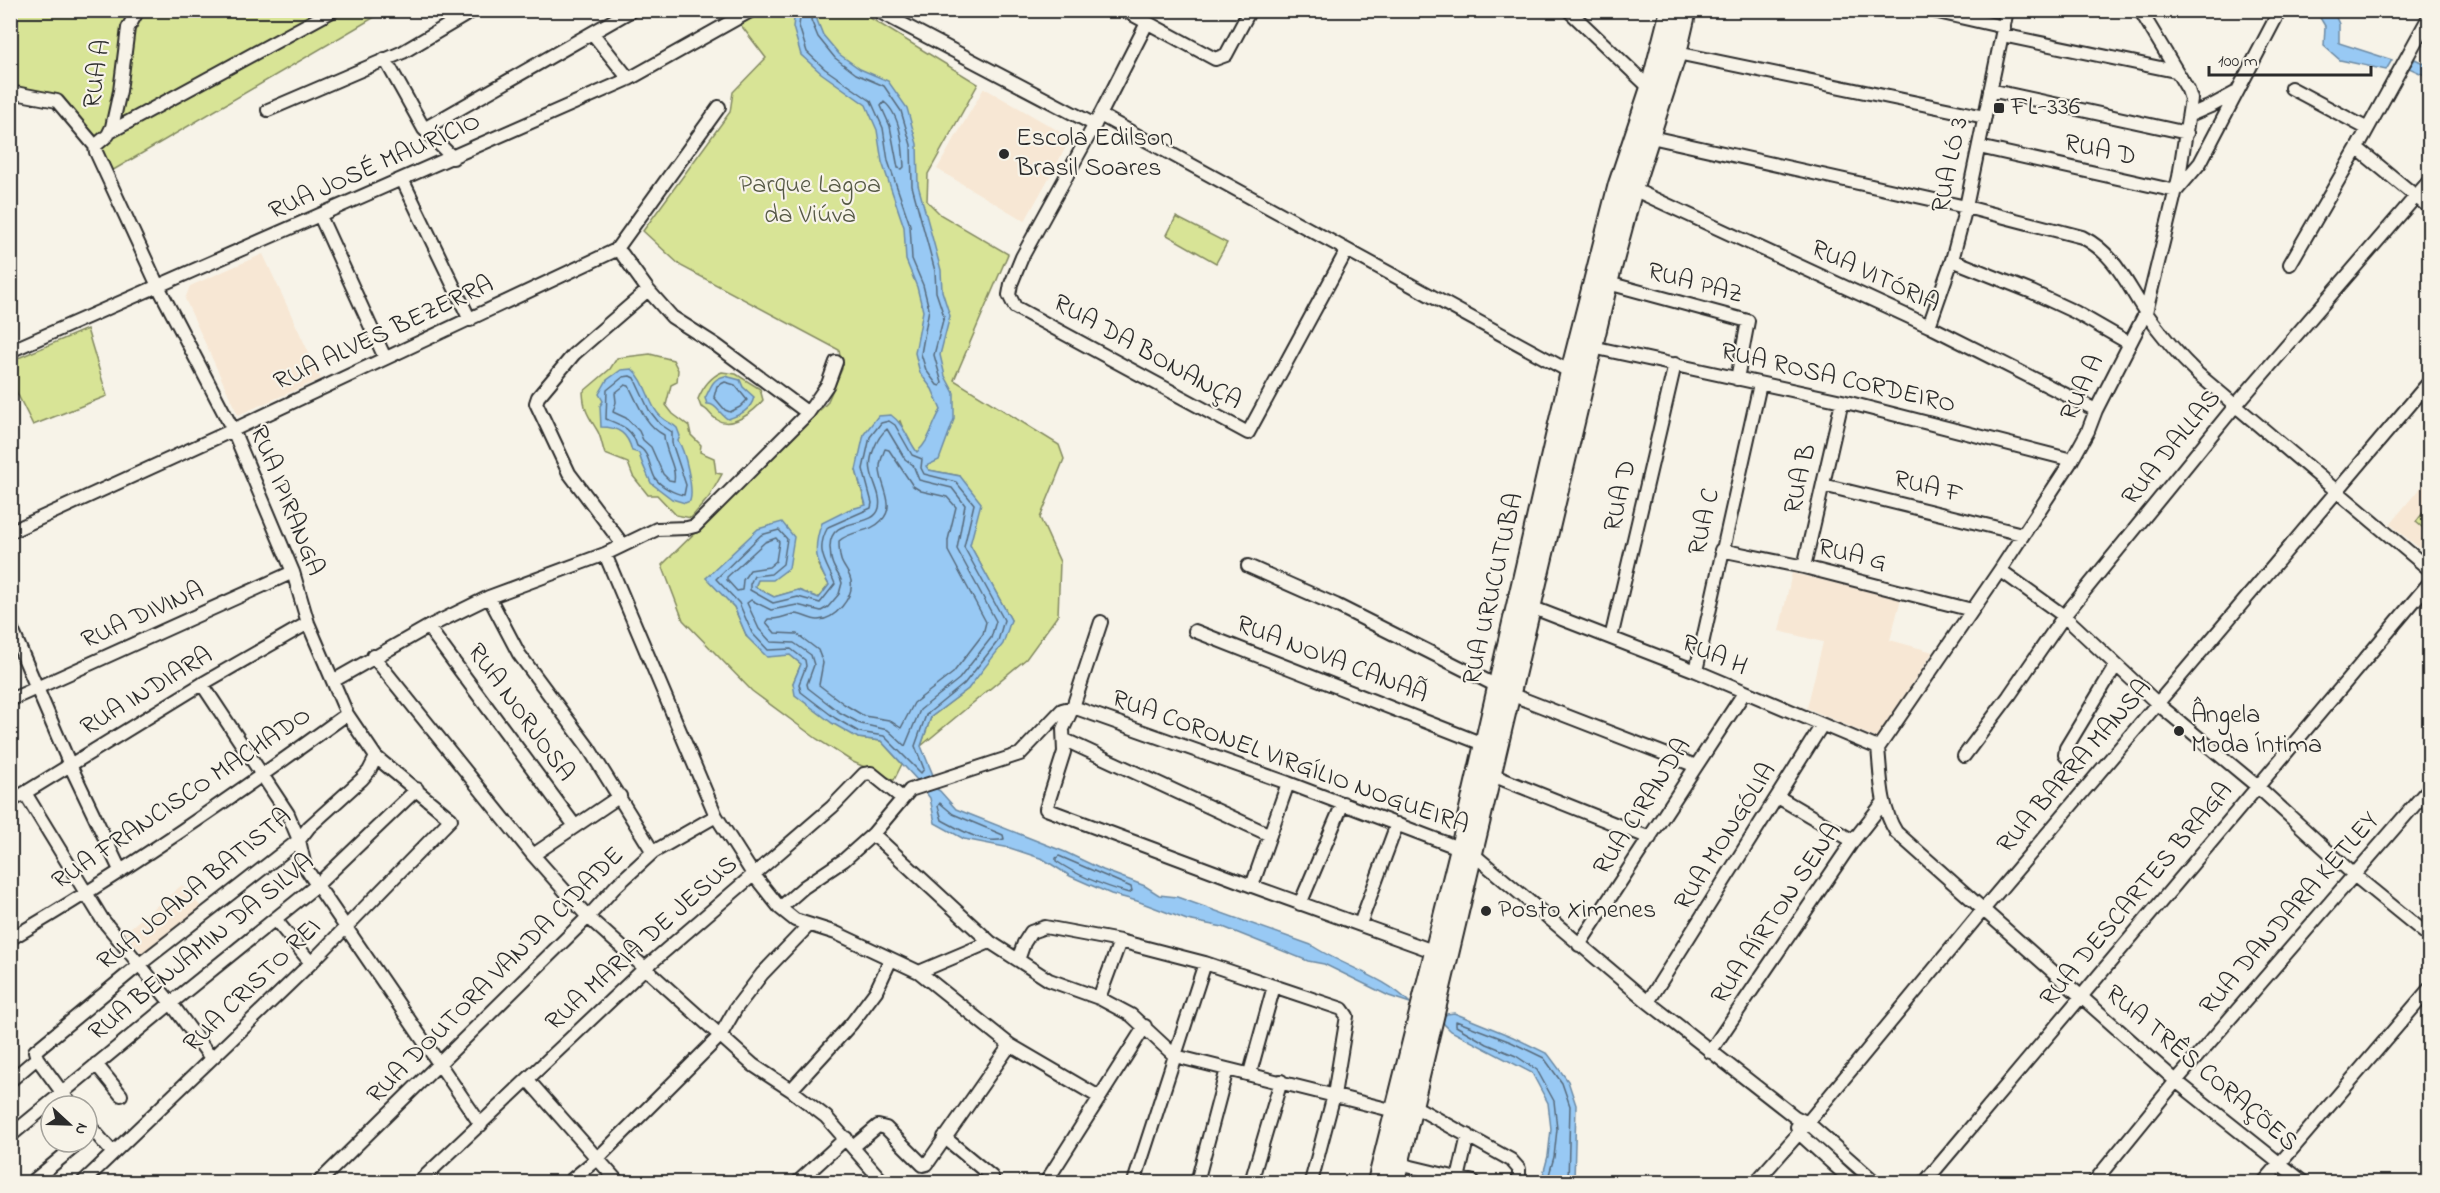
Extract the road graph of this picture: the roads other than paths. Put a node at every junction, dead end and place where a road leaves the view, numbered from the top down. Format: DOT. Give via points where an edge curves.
graph roads {
  1 [pos="138,10"];
  2 [pos="334,10"];
  3 [pos="474,10"];
  4 [pos="632,10"];
  5 [pos="752,10"];
  6 [pos="876,10"];
  7 [pos="1124,10"];
  8 [pos="1250,10"];
  9 [pos="1568,10"];
  10 [pos="1670,10"];
  11 [pos="1686,10"];
  12 [pos="1929,10"];
  13 [pos="2007,10"];
  14 [pos="2140,10"];
  15 [pos="2280,10"];
  16 [pos="2430,15"];
  17 [pos="1147,24"];
  18 [pos="2003,31"];
  19 [pos="593,34"];
  20 [pos="1677,53"];
  21 [pos="386,58"];
  22 [pos="2175,71"];
  23 [pos="629,79"];
  24 [pos="2291,88"];
  25 [pos="1990,90"];
  26 [pos="10,92"];
  27 [pos="2237,92"];
  28 [pos="1656,94"];
  29 [pos="719,106"];
  30 [pos="268,110"];
  31 [pos="2190,115"];
  32 [pos="1985,117"];
  33 [pos="1097,120"];
  34 [pos="2366,128"];
  35 [pos="424,129"];
  36 [pos="110,132"];
  37 [pos="2187,133"];
  38 [pos="1651,137"];
  39 [pos="95,146"];
  40 [pos="1979,147"];
  41 [pos="2357,148"];
  42 [pos="453,158"];
  43 [pos="108,174"];
  44 [pos="402,179"];
  45 [pos="2430,180"];
  46 [pos="1633,189"];
  47 [pos="2176,190"];
  48 [pos="2416,196"];
  49 [pos="1966,207"];
  50 [pos="2430,208"];
  51 [pos="320,216"];
  52 [pos="616,250"];
  53 [pos="1347,250"];
  54 [pos="1952,260"];
  55 [pos="2290,264"];
  56 [pos="1608,283"];
  57 [pos="158,286"];
  58 [pos="648,290"];
  59 [pos="2146,312"];
  60 [pos="470,320"];
  61 [pos="1929,326"];
  62 [pos="2129,344"];
  63 [pos="1592,346"];
  64 [pos="10,351"];
  65 [pos="386,358"];
  66 [pos="836,362"];
  67 [pos="1675,364"];
  68 [pos="1577,376"];
  69 [pos="1737,379"];
  70 [pos="2430,381"];
  71 [pos="1760,384"];
  72 [pos="1842,401"];
  73 [pos="2235,406"];
  74 [pos="2096,410"];
  75 [pos="808,413"];
  76 [pos="234,430"];
  77 [pos="2072,460"];
  78 [pos="1823,485"];
  79 [pos="2336,492"];
  80 [pos="10,532"];
  81 [pos="2022,534"];
  82 [pos="1539,544"];
  83 [pos="623,545"];
  84 [pos="1721,550"];
  85 [pos="605,554"];
  86 [pos="1248,566"];
  87 [pos="1804,567"];
  88 [pos="2000,570"];
  89 [pos="2430,570"];
  90 [pos="293,572"];
  91 [pos="2430,582"];
  92 [pos="489,597"];
  93 [pos="1531,608"];
  94 [pos="1971,610"];
  95 [pos="2064,616"];
  96 [pos="1101,622"];
  97 [pos="308,623"];
  98 [pos="10,625"];
  99 [pos="428,627"];
  100 [pos="1195,632"];
  101 [pos="1611,638"];
  102 [pos="373,656"];
  103 [pos="2116,665"];
  104 [pos="1696,671"];
  105 [pos="333,681"];
  106 [pos="202,684"];
  107 [pos="37,688"];
  108 [pos="1503,690"];
  109 [pos="1744,693"];
  110 [pos="10,700"];
  111 [pos="2158,704"];
  112 [pos="1073,707"];
  113 [pos="347,714"];
  114 [pos="1822,725"];
  115 [pos="1065,740"];
  116 [pos="1484,744"];
  117 [pos="1878,748"];
  118 [pos="1964,756"];
  119 [pos="376,757"];
  120 [pos="2067,757"];
  121 [pos="70,765"];
  122 [pos="1696,766"];
  123 [pos="1492,775"];
  124 [pos="261,776"];
  125 [pos="1288,783"];
  126 [pos="2258,787"];
  127 [pos="2430,787"];
  128 [pos="417,789"];
  129 [pos="25,793"];
  130 [pos="620,796"];
  131 [pos="1778,797"];
  132 [pos="902,798"];
  133 [pos="10,802"];
  134 [pos="1343,802"];
  135 [pos="1883,803"];
  136 [pos="716,816"];
  137 [pos="451,819"];
  138 [pos="1396,824"];
  139 [pos="575,826"];
  140 [pos="873,834"];
  141 [pos="1270,835"];
  142 [pos="1650,838"];
  143 [pos="299,840"];
  144 [pos="1853,841"];
  145 [pos="1466,851"];
  146 [pos="654,852"];
  147 [pos="533,855"];
  148 [pos="120,870"];
  149 [pos="753,874"];
  150 [pos="2354,875"];
  151 [pos="317,885"];
  152 [pos="1252,886"];
  153 [pos="86,895"];
  154 [pos="1300,903"];
  155 [pos="780,908"];
  156 [pos="1982,911"];
  157 [pos="588,916"];
  158 [pos="275,919"];
  159 [pos="1360,924"];
  160 [pos="809,925"];
  161 [pos="346,926"];
  162 [pos="2430,937"];
  163 [pos="10,939"];
  164 [pos="1120,940"];
  165 [pos="990,942"];
  166 [pos="1579,945"];
  167 [pos="1433,951"];
  168 [pos="891,958"];
  169 [pos="1018,960"];
  170 [pos="311,963"];
  171 [pos="1205,963"];
  172 [pos="140,964"];
  173 [pos="645,968"];
  174 [pos="919,972"];
  175 [pos="1274,986"];
  176 [pos="2430,988"];
  177 [pos="2079,997"];
  178 [pos="1099,998"];
  179 [pos="1648,1002"];
  180 [pos="171,1003"];
  181 [pos="1145,1026"];
  182 [pos="720,1036"];
  183 [pos="1010,1045"];
  184 [pos="1710,1052"];
  185 [pos="35,1055"];
  186 [pos="1175,1056"];
  187 [pos="212,1058"];
  188 [pos="96,1064"];
  189 [pos="438,1064"];
  190 [pos="1227,1069"];
  191 [pos="1250,1073"];
  192 [pos="528,1080"];
  193 [pos="10,1081"];
  194 [pos="1281,1081"];
  195 [pos="2176,1081"];
  196 [pos="791,1090"];
  197 [pos="62,1094"];
  198 [pos="121,1095"];
  199 [pos="1334,1095"];
  200 [pos="1099,1097"];
  201 [pos="1414,1106"];
  202 [pos="1395,1111"];
  203 [pos="39,1113"];
  204 [pos="1795,1117"];
  205 [pos="1808,1123"];
  206 [pos="481,1125"];
  207 [pos="1799,1133"];
  208 [pos="1468,1135"];
  209 [pos="10,1137"];
  210 [pos="944,1137"];
  211 [pos="99,1139"];
  212 [pos="849,1142"];
  213 [pos="114,1153"];
  214 [pos="66,1154"];
  215 [pos="598,1158"];
  216 [pos="2280,1163"];
  217 [pos="1399,1164"];
  218 [pos="992,1177"];
  219 [pos="1458,1179"];
  220 [pos="32,1182"];
  221 [pos="83,1182"];
  222 [pos="319,1182"];
  223 [pos="419,1182"];
  224 [pos="569,1182"];
  225 [pos="618,1182"];
  226 [pos="798,1182"];
  227 [pos="883,1182"];
  228 [pos="1046,1182"];
  229 [pos="1134,1182"];
  230 [pos="1197,1182"];
  231 [pos="1251,1182"];
  232 [pos="1311,1182"];
  233 [pos="1377,1182"];
  234 [pos="1395,1182"];
  235 [pos="1474,1182"];
  236 [pos="1519,1182"];
  237 [pos="1756,1182"];
  238 [pos="1853,1182"];
  239 [pos="1875,1182"];
  240 [pos="1925,1182"];
  241 [pos="2094,1182"];
  242 [pos="2264,1182"];
  243 [pos="2303,1182"];
  1 -- 36 [label="street, RUA A" via="128,28"];
  2 -- 36 [label="street"];
  3 -- 21 [label="street"];
  4 -- 19 [label="street"];
  5 -- 23 [label="street, RUA JOSÉ MAURÍCIO"];
  6 -- 33 [label="street"];
  7 -- 17 [label="street"];
  8 -- 17 [label="street" via="1226,55 1215,59"];
  9 -- 28 [label="street"];
  10 -- 28 [label="street, RUA URUCUTUBA"];
  11 -- 20 [label="street, RUA URUCUTUBA"];
  12 -- 18 [label="street"];
  13 -- 18 [label="street, RUA LÓ 3"];
  14 -- 22 [label="street, RUA A"];
  15 -- 27 [label="street"];
  16 -- 34 [label="street"];
  17 -- 33 [label="street"];
  18 -- 22 [label="street"];
  18 -- 25 [label="street, RUA LÓ 3"];
  19 -- 23 [label="street"];
  19 -- 35 [label="street"];
  20 -- 28 [label="street, RUA URUCUTUBA"];
  20 -- 32 [label="street"];
  21 -- 30 [label="street"];
  21 -- 35 [label="street"];
  22 -- 31 [label="street, RUA A" via="2188,90"];
  23 -- 42 [label="street, RUA JOSÉ MAURÍCIO"];
  24 -- 34 [label="street"];
  25 -- 32 [label="street, RUA LÓ 3"];
  25 -- 37 [label="street"];
  26 -- 39 [label="street" via="57,101"];
  27 -- 31 [label="street"];
  27 -- 47 [label="street" via="2200,163"];
  28 -- 38 [label="street, RUA URUCUTUBA"];
  28 -- 68 [label="street, RUA URUCUTUBA" via="1618,184"];
  29 -- 52 [label="street, RUA ALVES BEZERRA"];
  31 -- 37 [label="street, RUA A"];
  32 -- 40 [label="street, RUA LÓ 3"];
  33 -- 53 [label="street"];
  33 -- 53 [label="street, RUA DA BONANÇA" via="1022,257 1011,284 1011,302 1248,433"];
  34 -- 41 [label="street"];
  35 -- 42 [label="street"];
  36 -- 39 [label="street, RUA A"];
  37 -- 47 [label="street, RUA A"];
  38 -- 46 [label="street, RUA URUCUTUBA"];
  38 -- 49 [label="street"];
  39 -- 43 [label="street, RUA A"];
  40 -- 47 [label="street, RUA D"];
  40 -- 49 [label="street, RUA LÓ 3"];
  41 -- 48 [label="street"];
  41 -- 55 [label="street"];
  42 -- 44 [label="street, RUA JOSÉ MAURÍCIO"];
  43 -- 57 [label="street, RUA IPIRANGA"];
  44 -- 51 [label="street, RUA JOSÉ MAURÍCIO"];
  44 -- 60 [label="street"];
  45 -- 48 [label="street, RUA DALLAS"];
  46 -- 56 [label="street, RUA URUCUTUBA"];
  46 -- 61 [label="street, RUA VITÓRIA"];
  47 -- 59 [label="street, RUA A"];
  48 -- 50 [label="street"];
  48 -- 73 [label="street, RUA DALLAS"];
  49 -- 54 [label="street, RUA LÓ 3"];
  49 -- 59 [label="street" via="2093,243 2112,259"];
  51 -- 57 [label="street, RUA JOSÉ MAURÍCIO"];
  51 -- 65 [label="street"];
  52 -- 58 [label="street"];
  52 -- 60 [label="street, RUA ALVES BEZERRA"];
  53 -- 68 [label="street"];
  54 -- 61 [label="street, RUA LÓ 3"];
  54 -- 62 [label="street" via="2053,302"];
  56 -- 63 [label="street, RUA URUCUTUBA"];
  56 -- 69 [label="street, RUA PAZ" via="1748,321"];
  57 -- 64 [label="street, RUA JOSÉ MAURÍCIO"];
  57 -- 76 [label="street, RUA IPIRANGA"];
  58 -- 75 [label="street" via="672,317"];
  58 -- 83 [label="street" via="574,354 536,403 568,473"];
  59 -- 62 [label="street, RUA A"];
  59 -- 73 [label="street" via="2178,355"];
  60 -- 65 [label="street, RUA ALVES BEZERRA"];
  61 -- 74 [label="street, RUA VITÓRIA"];
  62 -- 74 [label="street, RUA A"];
  63 -- 67 [label="street, RUA ROSA CORDEIRO"];
  63 -- 68 [label="street, RUA URUCUTUBA"];
  65 -- 76 [label="street, RUA ALVES BEZERRA"];
  66 -- 75 [label="street" via="828,384"];
  67 -- 69 [label="street, RUA ROSA CORDEIRO"];
  67 -- 101 [label="street, RUA D"];
  68 -- 82 [label="street, RUA URUCUTUBA"];
  69 -- 71 [label="street, RUA ROSA CORDEIRO"];
  70 -- 79 [label="street, RUA BARRA MANSA"];
  71 -- 72 [label="street, RUA ROSA CORDEIRO"];
  71 -- 84 [label="street, RUA C"];
  72 -- 77 [label="street, RUA ROSA CORDEIRO"];
  72 -- 78 [label="street, RUA B"];
  73 -- 79 [label="street"];
  73 -- 95 [label="street, RUA DALLAS"];
  74 -- 77 [label="street, RUA A"];
  75 -- 83 [label="street" via="695,526 657,529"];
  76 -- 80 [label="street, RUA ALVES BEZERRA"];
  76 -- 90 [label="street, RUA IPIRANGA"];
  77 -- 81 [label="street, RUA A"];
  78 -- 81 [label="street, RUA F"];
  78 -- 87 [label="street, RUA B"];
  79 -- 89 [label="street"];
  79 -- 111 [label="street, RUA BARRA MANSA"];
  81 -- 88 [label="street, RUA A"];
  82 -- 93 [label="street, RUA URUCUTUBA"];
  82 -- 108 [label="street, RUA URUCUTUBA"];
  83 -- 85 [label="street"];
  84 -- 87 [label="street, RUA G"];
  84 -- 104 [label="street, RUA C"];
  85 -- 92 [label="street"];
  85 -- 136 [label="street"];
  86 -- 108 [label="street" via="1336,605"];
  87 -- 94 [label="street, RUA G"];
  88 -- 94 [label="street, RUA A"];
  88 -- 95 [label="street"];
  90 -- 97 [label="street, RUA IPIRANGA"];
  90 -- 107 [label="street, RUA DIVINA"];
  91 -- 126 [label="street, RUA DESCARTES BRAGA"];
  92 -- 99 [label="street"];
  92 -- 130 [label="street" via="519,654"];
  93 -- 101 [label="street, RUA H"];
  93 -- 108 [label="street, RUA URUCUTUBA"];
  94 -- 117 [label="street, RUA A"];
  95 -- 103 [label="street"];
  95 -- 118 [label="street, RUA DALLAS"];
  96 -- 112 [label="street"];
  97 -- 105 [label="street, RUA IPIRANGA"];
  97 -- 106 [label="street, RUA INDIARA"];
  98 -- 107 [label="street"];
  99 -- 102 [label="street"];
  99 -- 139 [label="street, RUA NORJOSA"];
  100 -- 116 [label="street, RUA NOVA CANAÃ"];
  101 -- 104 [label="street, RUA H"];
  102 -- 105 [label="street"];
  102 -- 147 [label="street"];
  103 -- 111 [label="street"];
  103 -- 120 [label="street" via="2066,748"];
  104 -- 109 [label="street, RUA H"];
  105 -- 113 [label="street, RUA IPIRANGA"];
  106 -- 121 [label="street, RUA INDIARA"];
  106 -- 124 [label="street"];
  107 -- 110 [label="street, RUA DIVINA"];
  107 -- 121 [label="street"];
  108 -- 116 [label="street, RUA URUCUTUBA"];
  108 -- 122 [label="street"];
  108 -- 123 [label="street, RUA URUCUTUBA"];
  109 -- 114 [label="street, RUA H"];
  109 -- 122 [label="street, RUA CIRANDA"];
  111 -- 126 [label="street"];
  111 -- 156 [label="street, RUA BARRA MANSA"];
  112 -- 115 [label="street" via="1063,729"];
  112 -- 125 [label="street, RUA CORONEL VIRGÍLIO NOGUEIRA"];
  112 -- 132 [label="street" via="1062,710 1020,754 923,784"];
  113 -- 119 [label="street, RUA IPIRANGA"];
  113 -- 124 [label="street, RUA FRANCISCO MACHADO"];
  114 -- 117 [label="street, RUA H"];
  114 -- 131 [label="street, RUA MONGÓLIA"];
  115 -- 141 [label="street"];
  115 -- 152 [label="street" via="1045,808"];
  116 -- 145 [label="street, RUA URUCUTUBA"];
  117 -- 135 [label="street, RUA TRÊS CORAÇÕES"];
  119 -- 128 [label="street, RUA IPIRANGA"];
  119 -- 143 [label="street, RUA JOANA BATISTA" via="362,779"];
  121 -- 129 [label="street, RUA INDIARA"];
  121 -- 148 [label="street"];
  122 -- 142 [label="street, RUA CIRANDA"];
  123 -- 142 [label="street"];
  123 -- 145 [label="street, RUA URUCUTUBA"];
  124 -- 143 [label="street" via="288,814"];
  124 -- 148 [label="street, RUA FRANCISCO MACHADO"];
  125 -- 134 [label="street, RUA CORONEL VIRGÍLIO NOGUEIRA"];
  125 -- 141 [label="street"];
  126 -- 150 [label="street"];
  126 -- 177 [label="street, RUA DESCARTES BRAGA"];
  127 -- 150 [label="street, RUA DANDARA KETLEY"];
  128 -- 137 [label="street, RUA IPIRANGA"];
  128 -- 151 [label="street, RUA BENJAMIN DA SILVA"];
  129 -- 133 [label="street, RUA INDIARA"];
  129 -- 153 [label="street"];
  130 -- 139 [label="street"];
  130 -- 146 [label="street"];
  131 -- 144 [label="street"];
  131 -- 179 [label="street, RUA MONGÓLIA"];
  132 -- 140 [label="street"];
  132 -- 149 [label="street, RUA MARIA DE JESUS" via="872,773 866,773"];
  134 -- 138 [label="street, RUA CORONEL VIRGÍLIO NOGUEIRA"];
  134 -- 154 [label="street"];
  135 -- 144 [label="street, RUA AÍRTON SENA"];
  135 -- 156 [label="street, RUA TRÊS CORAÇÕES" via="1896,832"];
  136 -- 146 [label="street, RUA DOUTORA VANDA CIDADE"];
  136 -- 149 [label="street"];
  137 -- 161 [label="street, RUA CRISTO REI"];
  138 -- 145 [label="street, RUA CORONEL VIRGÍLIO NOGUEIRA"];
  138 -- 159 [label="street"];
  139 -- 147 [label="street"];
  140 -- 155 [label="street"];
  140 -- 165 [label="street"];
  141 -- 152 [label="street"];
  142 -- 166 [label="street, RUA CIRANDA"];
  143 -- 151 [label="street" via="305,867"];
  143 -- 172 [label="street, RUA JOANA BATISTA"];
  144 -- 184 [label="street, RUA AÍRTON SENA"];
  145 -- 166 [label="street, RUA CORONEL VIRGÍLIO NOGUEIRA"];
  145 -- 167 [label="street, RUA URUCUTUBA"];
  145 -- 201 [label="street, RUA URUCUTUBA"];
  146 -- 157 [label="street, RUA DOUTORA VANDA CIDADE"];
  147 -- 157 [label="street"];
  148 -- 153 [label="street, RUA FRANCISCO MACHADO"];
  149 -- 155 [label="street"];
  149 -- 173 [label="street, RUA MARIA DE JESUS"];
  150 -- 162 [label="street"];
  150 -- 195 [label="street, RUA DANDARA KETLEY"];
  151 -- 158 [label="street, RUA BENJAMIN DA SILVA"];
  151 -- 161 [label="street"];
  152 -- 154 [label="street"];
  153 -- 163 [label="street, RUA FRANCISCO MACHADO"];
  153 -- 172 [label="street"];
  154 -- 159 [label="street"];
  155 -- 160 [label="street"];
  156 -- 177 [label="street, RUA TRÊS CORAÇÕES"];
  156 -- 205 [label="street, RUA BARRA MANSA"];
  157 -- 173 [label="street"];
  157 -- 189 [label="street, RUA DOUTORA VANDA CIDADE"];
  158 -- 170 [label="street"];
  158 -- 180 [label="street, RUA BENJAMIN DA SILVA"];
  159 -- 167 [label="street"];
  160 -- 168 [label="street"];
  160 -- 182 [label="street" via="762,974"];
  161 -- 170 [label="street, RUA CRISTO REI"];
  161 -- 189 [label="street"];
  164 -- 169 [label="street" via="1045,927 1031,932"];
  164 -- 171 [label="street"];
  164 -- 178 [label="street"];
  165 -- 169 [label="street"];
  165 -- 174 [label="street"];
  166 -- 179 [label="street, RUA CORONEL VIRGÍLIO NOGUEIRA"];
  167 -- 202 [label="street, RUA URUCUTUBA"];
  168 -- 174 [label="street"];
  168 -- 196 [label="street" via="876,991 852,1023"];
  169 -- 178 [label="street" via="1049,980"];
  170 -- 187 [label="street, RUA CRISTO REI"];
  171 -- 175 [label="street"];
  171 -- 186 [label="street"];
  172 -- 180 [label="street"];
  172 -- 185 [label="street, RUA JOANA BATISTA"];
  173 -- 182 [label="street"];
  173 -- 192 [label="street, RUA MARIA DE JESUS"];
  174 -- 183 [label="street"];
  175 -- 191 [label="street"];
  175 -- 199 [label="street" via="1342,1009 1347,1016"];
  176 -- 216 [label="street"];
  177 -- 195 [label="street, RUA TRÊS CORAÇÕES"];
  177 -- 240 [label="street, RUA DESCARTES BRAGA"];
  178 -- 181 [label="street"];
  179 -- 184 [label="street, RUA CORONEL VIRGÍLIO NOGUEIRA"];
  180 -- 187 [label="street"];
  180 -- 188 [label="street, RUA BENJAMIN DA SILVA"];
  181 -- 186 [label="street"];
  181 -- 200 [label="street"];
  182 -- 196 [label="street" via="753,1065"];
  182 -- 215 [label="street"];
  183 -- 200 [label="street"];
  183 -- 210 [label="street"];
  184 -- 204 [label="street, RUA CORONEL VIRGÍLIO NOGUEIRA"];
  185 -- 193 [label="street, RUA JOANA BATISTA"];
  185 -- 197 [label="street"];
  186 -- 190 [label="street"];
  186 -- 229 [label="street"];
  187 -- 213 [label="street, RUA CRISTO REI"];
  188 -- 197 [label="street, RUA BENJAMIN DA SILVA"];
  188 -- 198 [label="street"];
  189 -- 206 [label="street"];
  189 -- 222 [label="street, RUA DOUTORA VANDA CIDADE"];
  190 -- 191 [label="street"];
  190 -- 230 [label="street"];
  191 -- 194 [label="street"];
  192 -- 206 [label="street, RUA MARIA DE JESUS"];
  192 -- 215 [label="street"];
  194 -- 199 [label="street"];
  194 -- 231 [label="street"];
  195 -- 216 [label="street, RUA TRÊS CORAÇÕES"];
  195 -- 241 [label="street, RUA DANDARA KETLEY"];
  196 -- 212 [label="street" via="826,1117"];
  199 -- 202 [label="street"];
  199 -- 232 [label="street"];
  200 -- 228 [label="street"];
  201 -- 208 [label="street"];
  201 -- 217 [label="street, RUA URUCUTUBA"];
  202 -- 233 [label="street, RUA URUCUTUBA"];
  203 -- 209 [label="street, RUA BENJAMIN DA SILVA"];
  204 -- 205 [label="street, RUA CORONEL VIRGÍLIO NOGUEIRA"];
  204 -- 207 [label="street"];
  205 -- 207 [label="street, RUA BARRA MANSA"];
  205 -- 239 [label="street, RUA CORONEL VIRGÍLIO NOGUEIRA"];
  206 -- 223 [label="street, RUA MARIA DE JESUS"];
  207 -- 237 [label="street, RUA BARRA MANSA"];
  207 -- 238 [label="street"];
  208 -- 219 [label="street"];
  208 -- 236 [label="street" via="1516,1164"];
  210 -- 212 [label="street" via="923,1165 881,1126"];
  210 -- 218 [label="street"];
  211 -- 213 [label="street"];
  212 -- 226 [label="street"];
  212 -- 227 [label="street"];
  213 -- 221 [label="street, RUA CRISTO REI"];
  214 -- 220 [label="street"];
  215 -- 224 [label="street"];
  215 -- 225 [label="street"];
  216 -- 242 [label="street"];
  216 -- 243 [label="street, RUA TRÊS CORAÇÕES"];
  217 -- 219 [label="street"];
  217 -- 234 [label="street, RUA URUCUTUBA"];
  219 -- 235 [label="street"];
}
